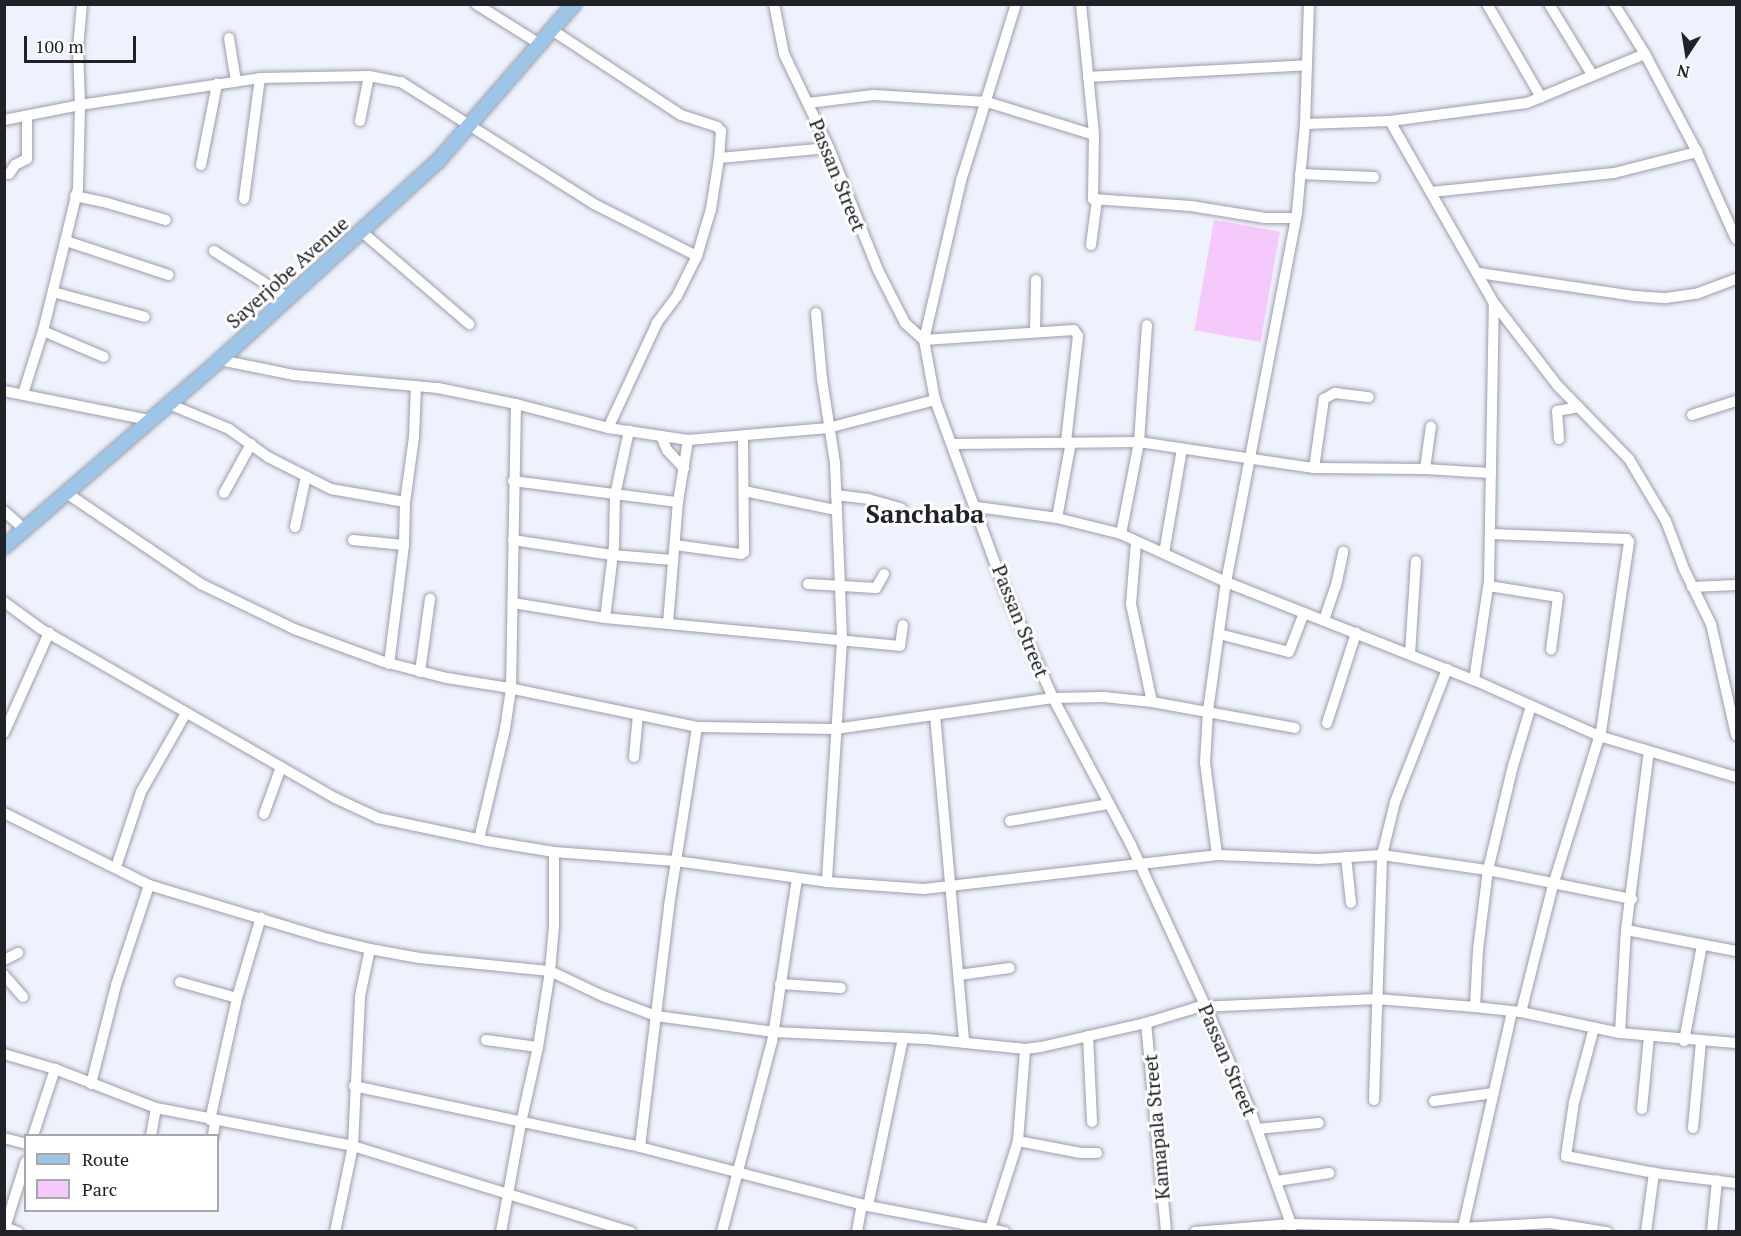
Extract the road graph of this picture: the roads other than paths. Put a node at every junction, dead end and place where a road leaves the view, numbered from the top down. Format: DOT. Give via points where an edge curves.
graph roads {
  1 [pos="82,4"];
  2 [pos="476,4"];
  3 [pos="774,4"];
  4 [pos="1016,4"];
  5 [pos="1081,4"];
  6 [pos="1309,4"];
  7 [pos="1487,4"];
  8 [pos="1549,4"];
  9 [pos="1614,4"];
  10 [pos="572,5"];
  11 [pos="552,30"];
  12 [pos="229,38"];
  13 [pos="541,45"];
  14 [pos="1645,54"];
  15 [pos="1307,65"];
  16 [pos="369,76"];
  17 [pos="1593,76"];
  18 [pos="1088,77"];
  19 [pos="260,78"];
  20 [pos="236,81"];
  21 [pos="217,84"];
  22 [pos="1541,97"];
  23 [pos="987,102"];
  24 [pos="808,103"];
  25 [pos="80,105"];
  26 [pos="27,116"];
  27 [pos="4,120"];
  28 [pos="360,121"];
  29 [pos="1390,121"];
  30 [pos="1305,124"];
  31 [pos="470,125"];
  32 [pos="1094,135"];
  33 [pos="829,148"];
  34 [pos="1697,152"];
  35 [pos="719,158"];
  36 [pos="201,165"];
  37 [pos="9,174"];
  38 [pos="1300,174"];
  39 [pos="1374,177"];
  40 [pos="1431,192"];
  41 [pos="75,196"];
  42 [pos="244,199"];
  43 [pos="1097,200"];
  44 [pos="1296,218"];
  45 [pos="166,220"];
  46 [pos="361,231"];
  47 [pos="1737,239"];
  48 [pos="66,241"];
  49 [pos="1091,245"];
  50 [pos="214,251"];
  51 [pos="697,256"];
  52 [pos="1479,273"];
  53 [pos="169,275"];
  54 [pos="1737,279"];
  55 [pos="1036,280"];
  56 [pos="53,292"];
  57 [pos="288,298"];
  58 [pos="1494,303"];
  59 [pos="816,314"];
  60 [pos="145,317"];
  61 [pos="928,319"];
  62 [pos="906,323"];
  63 [pos="469,324"];
  64 [pos="1147,325"];
  65 [pos="43,331"];
  66 [pos="1035,333"];
  67 [pos="924,340"];
  68 [pos="104,357"];
  69 [pos="220,360"];
  70 [pos="416,386"];
  71 [pos="4,391"];
  72 [pos="23,394"];
  73 [pos="1369,397"];
  74 [pos="935,400"];
  75 [pos="1737,402"];
  76 [pos="169,404"];
  77 [pos="516,404"];
  78 [pos="1579,407"];
  79 [pos="1692,415"];
  80 [pos="150,420"];
  81 [pos="1431,426"];
  82 [pos="608,428"];
  83 [pos="828,428"];
  84 [pos="629,431"];
  85 [pos="661,436"];
  86 [pos="742,437"];
  87 [pos="688,440"];
  88 [pos="1559,440"];
  89 [pos="1068,442"];
  90 [pos="1139,442"];
  91 [pos="251,444"];
  92 [pos="952,444"];
  93 [pos="1182,449"];
  94 [pos="1249,459"];
  95 [pos="684,468"];
  96 [pos="1314,468"];
  97 [pos="1425,469"];
  98 [pos="1491,473"];
  99 [pos="306,476"];
  100 [pos="513,481"];
  101 [pos="744,491"];
  102 [pos="224,493"];
  103 [pos="68,494"];
  104 [pos="615,495"];
  105 [pos="836,495"];
  106 [pos="405,502"];
  107 [pos="678,502"];
  108 [pos="977,507"];
  109 [pos="837,510"];
  110 [pos="902,510"];
  111 [pos="4,511"];
  112 [pos="1057,518"];
  113 [pos="295,527"];
  114 [pos="25,530"];
  115 [pos="1121,534"];
  116 [pos="1490,534"];
  117 [pos="353,540"];
  118 [pos="513,540"];
  119 [pos="1136,542"];
  120 [pos="404,545"];
  121 [pos="675,545"];
  122 [pos="4,547"];
  123 [pos="1343,552"];
  124 [pos="1164,553"];
  125 [pos="612,555"];
  126 [pos="673,560"];
  127 [pos="1416,561"];
  128 [pos="884,574"];
  129 [pos="1226,582"];
  130 [pos="808,584"];
  131 [pos="839,585"];
  132 [pos="1737,585"];
  133 [pos="1489,586"];
  134 [pos="1692,587"];
  135 [pos="430,599"];
  136 [pos="4,602"];
  137 [pos="513,603"];
  138 [pos="1304,613"];
  139 [pos="605,618"];
  140 [pos="1324,620"];
  141 [pos="668,624"];
  142 [pos="903,625"];
  143 [pos="49,633"];
  144 [pos="1356,633"];
  145 [pos="1219,634"];
  146 [pos="842,641"];
  147 [pos="1551,650"];
  148 [pos="1410,654"];
  149 [pos="389,664"];
  150 [pos="1447,669"];
  151 [pos="420,672"];
  152 [pos="1474,680"];
  153 [pos="511,689"];
  154 [pos="1053,698"];
  155 [pos="1152,702"];
  156 [pos="1532,706"];
  157 [pos="1208,711"];
  158 [pos="186,713"];
  159 [pos="638,716"];
  160 [pos="934,716"];
  161 [pos="1327,723"];
  162 [pos="697,727"];
  163 [pos="1295,728"];
  164 [pos="835,729"];
  165 [pos="4,733"];
  166 [pos="1737,735"];
  167 [pos="1599,736"];
  168 [pos="1649,751"];
  169 [pos="634,757"];
  170 [pos="281,766"];
  171 [pos="1737,777"];
  172 [pos="1108,804"];
  173 [pos="4,813"];
  174 [pos="264,814"];
  175 [pos="1010,821"];
  176 [pos="479,839"];
  177 [pos="554,852"];
  178 [pos="1217,855"];
  179 [pos="1382,855"];
  180 [pos="1346,857"];
  181 [pos="676,861"];
  182 [pos="1139,862"];
  183 [pos="116,867"];
  184 [pos="1488,870"];
  185 [pos="796,879"];
  186 [pos="827,882"];
  187 [pos="149,885"];
  188 [pos="1553,885"];
  189 [pos="951,886"];
  190 [pos="1632,899"];
  191 [pos="1351,903"];
  192 [pos="261,917"];
  193 [pos="1626,930"];
  194 [pos="1701,945"];
  195 [pos="370,949"];
  196 [pos="1737,951"];
  197 [pos="18,953"];
  198 [pos="4,960"];
  199 [pos="1010,968"];
  200 [pos="550,970"];
  201 [pos="4,975"];
  202 [pos="959,975"];
  203 [pos="180,982"];
  204 [pos="780,984"];
  205 [pos="841,988"];
  206 [pos="23,997"];
  207 [pos="237,998"];
  208 [pos="1377,999"];
  209 [pos="1200,1006"];
  210 [pos="1475,1006"];
  211 [pos="1517,1012"];
  212 [pos="656,1016"];
  213 [pos="1594,1028"];
  214 [pos="774,1032"];
  215 [pos="1620,1033"];
  216 [pos="1088,1036"];
  217 [pos="1649,1036"];
  218 [pos="903,1038"];
  219 [pos="486,1040"];
  220 [pos="1684,1041"];
  221 [pos="1701,1042"];
  222 [pos="964,1043"];
  223 [pos="1737,1043"];
  224 [pos="538,1047"];
  225 [pos="1025,1049"];
  226 [pos="4,1054"];
  227 [pos="55,1069"];
  228 [pos="91,1084"];
  229 [pos="354,1086"];
  230 [pos="1493,1093"];
  231 [pos="1374,1100"];
  232 [pos="1434,1101"];
  233 [pos="156,1108"];
  234 [pos="1642,1109"];
  235 [pos="212,1121"];
  236 [pos="1092,1122"];
  237 [pos="521,1123"];
  238 [pos="1319,1123"];
  239 [pos="1693,1128"];
  240 [pos="1257,1130"];
  241 [pos="34,1134"];
  242 [pos="151,1134"];
  243 [pos="213,1134"];
  244 [pos="4,1138"];
  245 [pos="1018,1141"];
  246 [pos="24,1143"];
  247 [pos="353,1146"];
  248 [pos="640,1148"];
  249 [pos="1097,1154"];
  250 [pos="24,1167"];
  251 [pos="739,1173"];
  252 [pos="1329,1173"];
  253 [pos="1654,1173"];
  254 [pos="1717,1180"];
  255 [pos="1277,1181"];
  256 [pos="1737,1184"];
  257 [pos="508,1193"];
  258 [pos="865,1205"];
  259 [pos="1291,1228"];
  260 [pos="1554,1228"];
  261 [pos="5,1229"];
  262 [pos="989,1230"];
  263 [pos="1462,1230"];
  264 [pos="18,1232"];
  265 [pos="335,1232"];
  266 [pos="501,1232"];
  267 [pos="631,1232"];
  268 [pos="723,1232"];
  269 [pos="857,1232"];
  270 [pos="1005,1232"];
  271 [pos="1166,1232"];
  272 [pos="1194,1232"];
  273 [pos="1607,1232"];
  274 [pos="1646,1232"];
  275 [pos="1713,1232"];
  1 -- 25 [label="street" via="78,48"];
  2 -- 13 [label="street"];
  3 -- 24 [label="street, Passan Street" via="784,54"];
  4 -- 23 [label="street"];
  5 -- 18 [label="street"];
  6 -- 15 [label="street"];
  7 -- 22 [label="street"];
  8 -- 17 [label="street"];
  9 -- 14 [label="street"];
  10 -- 11 [label="main road, Sayerjobe Avenue"];
  11 -- 13 [label="main road, Sayerjobe Avenue"];
  11 -- 35 [label="street" via="681,115 717,127 721,131"];
  12 -- 20 [label="street"];
  13 -- 31 [label="main road, Sayerjobe Avenue"];
  14 -- 17 [label="street"];
  14 -- 34 [label="street"];
  15 -- 18 [label="street"];
  15 -- 30 [label="street"];
  16 -- 19 [label="street"];
  16 -- 28 [label="street"];
  16 -- 31 [label="street" via="401,82"];
  17 -- 22 [label="street"];
  18 -- 32 [label="street"];
  19 -- 20 [label="street"];
  19 -- 42 [label="street"];
  20 -- 21 [label="street"];
  21 -- 25 [label="street"];
  21 -- 36 [label="street"];
  22 -- 29 [label="street" via="1527,103"];
  23 -- 24 [label="street" via="874,95"];
  23 -- 32 [label="street"];
  23 -- 61 [label="street" via="961,181"];
  24 -- 33 [label="street, Passan Street"];
  25 -- 26 [label="street"];
  25 -- 41 [label="street"];
  26 -- 27 [label="street"];
  26 -- 37 [label="street" via="27,159 15,165"];
  29 -- 30 [label="street"];
  29 -- 40 [label="street"];
  30 -- 38 [label="street"];
  31 -- 46 [label="main road, Sayerjobe Avenue" via="439,160"];
  31 -- 51 [label="street" via="594,204"];
  32 -- 43 [label="street" via="1091,196"];
  33 -- 35 [label="street"];
  33 -- 62 [label="street, Passan Street" via="856,221"];
  34 -- 40 [label="street" via="1614,173"];
  34 -- 47 [label="street"];
  35 -- 51 [label="street" via="711,209"];
  38 -- 39 [label="street"];
  38 -- 44 [label="street"];
  40 -- 52 [label="street"];
  41 -- 45 [label="street"];
  41 -- 48 [label="street"];
  43 -- 44 [label="street" via="1191,206 1251,217"];
  43 -- 49 [label="street"];
  44 -- 94 [label="street"];
  46 -- 57 [label="main road, Sayerjobe Avenue"];
  46 -- 63 [label="street"];
  48 -- 53 [label="street"];
  48 -- 56 [label="street"];
  50 -- 57 [label="street"];
  51 -- 82 [label="street" via="657,323"];
  52 -- 54 [label="street" via="1666,297 1696,294"];
  52 -- 58 [label="street"];
  55 -- 66 [label="street"];
  56 -- 60 [label="street"];
  56 -- 65 [label="street"];
  57 -- 69 [label="main road, Sayerjobe Avenue"];
  58 -- 78 [label="street"];
  58 -- 98 [label="street"];
  59 -- 83 [label="street"];
  61 -- 62 [label="street"];
  61 -- 67 [label="street"];
  62 -- 67 [label="street, Passan Street"];
  64 -- 90 [label="street"];
  65 -- 68 [label="street"];
  65 -- 72 [label="street"];
  66 -- 67 [label="street"];
  66 -- 89 [label="street" via="1069,328 1078,336"];
  67 -- 74 [label="street, Passan Street"];
  69 -- 70 [label="street" via="294,375"];
  69 -- 76 [label="main road, Sayerjobe Avenue"];
  70 -- 77 [label="street"];
  70 -- 106 [label="street"];
  71 -- 72 [label="street"];
  72 -- 80 [label="street"];
  73 -- 96 [label="street" via="1335,393 1324,399"];
  74 -- 83 [label="street"];
  74 -- 92 [label="street, Passan Street"];
  75 -- 79 [label="street"];
  76 -- 80 [label="main road, Sayerjobe Avenue"];
  76 -- 91 [label="street" via="229,429"];
  77 -- 82 [label="street"];
  77 -- 100 [label="street"];
  78 -- 88 [label="street" via="1557,411"];
  78 -- 134 [label="street" via="1629,459 1666,520"];
  80 -- 103 [label="main road, Sayerjobe Avenue"];
  81 -- 97 [label="street"];
  82 -- 84 [label="street"];
  83 -- 86 [label="street"];
  83 -- 105 [label="street"];
  84 -- 85 [label="street"];
  84 -- 104 [label="street"];
  85 -- 87 [label="street"];
  85 -- 95 [label="street" via="667,450"];
  86 -- 87 [label="street"];
  86 -- 101 [label="street"];
  87 -- 95 [label="street"];
  89 -- 90 [label="street"];
  89 -- 92 [label="street"];
  89 -- 112 [label="street"];
  90 -- 93 [label="street"];
  90 -- 115 [label="street"];
  91 -- 99 [label="street"];
  91 -- 102 [label="street"];
  92 -- 108 [label="street, Passan Street"];
  93 -- 94 [label="street"];
  93 -- 124 [label="street"];
  94 -- 96 [label="street"];
  94 -- 129 [label="street"];
  95 -- 107 [label="street"];
  96 -- 97 [label="street"];
  97 -- 98 [label="street"];
  98 -- 116 [label="street"];
  99 -- 106 [label="street" via="331,489"];
  99 -- 113 [label="street"];
  100 -- 104 [label="street"];
  100 -- 118 [label="street"];
  101 -- 109 [label="street"];
  101 -- 121 [label="street" via="744,552"];
  103 -- 114 [label="main road, Sayerjobe Avenue"];
  103 -- 149 [label="street" via="201,584 275,621"];
  104 -- 107 [label="street"];
  104 -- 125 [label="street"];
  105 -- 109 [label="street"];
  105 -- 110 [label="street" via="868,499"];
  106 -- 120 [label="street"];
  107 -- 121 [label="street"];
  108 -- 112 [label="street"];
  108 -- 154 [label="street, Passan Street" via="1005,590"];
  109 -- 131 [label="street"];
  111 -- 114 [label="street"];
  112 -- 115 [label="street"];
  114 -- 122 [label="main road, Sayerjobe Avenue"];
  115 -- 119 [label="street"];
  116 -- 133 [label="street"];
  116 -- 167 [label="street" via="1628,541 1611,678"];
  117 -- 120 [label="street"];
  118 -- 125 [label="street"];
  118 -- 137 [label="street"];
  119 -- 124 [label="street"];
  119 -- 155 [label="street" via="1131,604"];
  120 -- 149 [label="street"];
  121 -- 126 [label="street"];
  123 -- 140 [label="street"];
  124 -- 129 [label="street"];
  125 -- 126 [label="street"];
  125 -- 139 [label="street"];
  126 -- 141 [label="street"];
  127 -- 148 [label="street"];
  128 -- 131 [label="street" via="876,588"];
  129 -- 138 [label="street"];
  129 -- 145 [label="street"];
  130 -- 131 [label="street"];
  131 -- 146 [label="street"];
  132 -- 134 [label="street"];
  133 -- 147 [label="street" via="1558,597"];
  133 -- 152 [label="street"];
  134 -- 166 [label="street" via="1711,624"];
  135 -- 151 [label="street"];
  136 -- 143 [label="street"];
  137 -- 139 [label="street"];
  137 -- 153 [label="street"];
  138 -- 140 [label="street"];
  138 -- 145 [label="street" via="1289,652"];
  139 -- 141 [label="street"];
  140 -- 144 [label="street"];
  141 -- 146 [label="street"];
  142 -- 146 [label="street" via="900,646"];
  143 -- 158 [label="street"];
  143 -- 165 [label="street"];
  144 -- 148 [label="street"];
  144 -- 161 [label="street"];
  145 -- 157 [label="street"];
  146 -- 164 [label="street"];
  148 -- 150 [label="street"];
  149 -- 151 [label="street"];
  150 -- 152 [label="street"];
  150 -- 179 [label="street" via="1399,792"];
  151 -- 153 [label="street"];
  152 -- 156 [label="street"];
  153 -- 159 [label="street"];
  153 -- 176 [label="street"];
  154 -- 155 [label="street"];
  154 -- 160 [label="street"];
  154 -- 172 [label="street, Passan Street"];
  155 -- 157 [label="street"];
  156 -- 167 [label="street"];
  156 -- 184 [label="street"];
  157 -- 163 [label="street"];
  157 -- 178 [label="street" via="1205,763"];
  158 -- 170 [label="street"];
  158 -- 183 [label="street" via="141,792"];
  159 -- 162 [label="street"];
  159 -- 169 [label="street"];
  160 -- 164 [label="street"];
  160 -- 189 [label="street"];
  162 -- 164 [label="street"];
  162 -- 181 [label="street"];
  164 -- 186 [label="street"];
  167 -- 168 [label="street"];
  167 -- 188 [label="street"];
  168 -- 171 [label="street"];
  168 -- 190 [label="street"];
  170 -- 174 [label="street"];
  170 -- 176 [label="street" via="378,818"];
  172 -- 175 [label="street"];
  172 -- 182 [label="street, Passan Street"];
  173 -- 183 [label="street"];
  176 -- 177 [label="street"];
  177 -- 181 [label="street"];
  177 -- 200 [label="street"];
  178 -- 180 [label="street"];
  178 -- 182 [label="street"];
  179 -- 180 [label="street"];
  179 -- 184 [label="street"];
  179 -- 208 [label="street"];
  180 -- 191 [label="street"];
  181 -- 185 [label="street"];
  181 -- 212 [label="street"];
  182 -- 189 [label="street"];
  182 -- 209 [label="street, Passan Street"];
  183 -- 187 [label="street"];
  184 -- 188 [label="street"];
  184 -- 210 [label="street"];
  185 -- 186 [label="street"];
  185 -- 204 [label="street"];
  186 -- 189 [label="street" via="924,889"];
  187 -- 192 [label="street"];
  187 -- 228 [label="street" via="116,985"];
  188 -- 190 [label="street"];
  188 -- 211 [label="street"];
  189 -- 202 [label="street"];
  190 -- 193 [label="street"];
  192 -- 195 [label="street"];
  192 -- 207 [label="street"];
  193 -- 194 [label="street"];
  193 -- 215 [label="street"];
  194 -- 196 [label="street"];
  194 -- 220 [label="street"];
  195 -- 200 [label="street" via="419,958"];
  195 -- 229 [label="street" via="360,996"];
  197 -- 198 [label="street"];
  199 -- 202 [label="street"];
  200 -- 212 [label="street"];
  200 -- 224 [label="street"];
  201 -- 206 [label="street"];
  202 -- 222 [label="street"];
  203 -- 207 [label="street"];
  204 -- 205 [label="street"];
  204 -- 214 [label="street"];
  207 -- 235 [label="street"];
  208 -- 209 [label="street"];
  208 -- 210 [label="street"];
  208 -- 231 [label="street"];
  209 -- 216 [label="street"];
  209 -- 240 [label="street, Passan Street"];
  209 -- 271 [label="street, Kamapala Street" via="1146,1023"];
  210 -- 211 [label="street"];
  211 -- 213 [label="street"];
  211 -- 230 [label="street"];
  212 -- 214 [label="street"];
  212 -- 248 [label="street"];
  213 -- 215 [label="street"];
  213 -- 253 [label="street" via="1566,1156"];
  214 -- 218 [label="street"];
  214 -- 251 [label="street"];
  215 -- 217 [label="street"];
  216 -- 225 [label="street"];
  216 -- 236 [label="street"];
  217 -- 220 [label="street"];
  217 -- 234 [label="street"];
  218 -- 222 [label="street"];
  218 -- 258 [label="street"];
  219 -- 224 [label="street"];
  220 -- 221 [label="street"];
  221 -- 223 [label="street"];
  221 -- 239 [label="street"];
  222 -- 225 [label="street"];
  224 -- 237 [label="street"];
  225 -- 245 [label="street"];
  226 -- 227 [label="street"];
  227 -- 228 [label="street"];
  227 -- 241 [label="street"];
  228 -- 233 [label="street"];
  229 -- 237 [label="street"];
  229 -- 247 [label="street"];
  230 -- 232 [label="street"];
  230 -- 263 [label="street"];
  233 -- 235 [label="street"];
  233 -- 242 [label="street"];
  235 -- 243 [label="street"];
  235 -- 247 [label="street"];
  237 -- 248 [label="street"];
  237 -- 257 [label="street"];
  238 -- 240 [label="street"];
  240 -- 255 [label="street, Passan Street"];
  244 -- 246 [label="street"];
  245 -- 249 [label="street"];
  245 -- 262 [label="street"];
  247 -- 257 [label="street"];
  247 -- 265 [label="street"];
  248 -- 251 [label="street"];
  250 -- 261 [label="street"];
  251 -- 258 [label="street"];
  251 -- 268 [label="street"];
  252 -- 255 [label="street"];
  253 -- 254 [label="street"];
  253 -- 274 [label="street"];
  254 -- 256 [label="street"];
  254 -- 275 [label="street"];
  255 -- 259 [label="street, Passan Street"];
  257 -- 266 [label="street"];
  257 -- 267 [label="street"];
  258 -- 262 [label="street"];
  258 -- 269 [label="street"];
  259 -- 263 [label="street"];
  259 -- 272 [label="street"];
  260 -- 263 [label="street"];
  260 -- 273 [label="street"];
  261 -- 264 [label="street"];
  262 -- 270 [label="street"];
}
